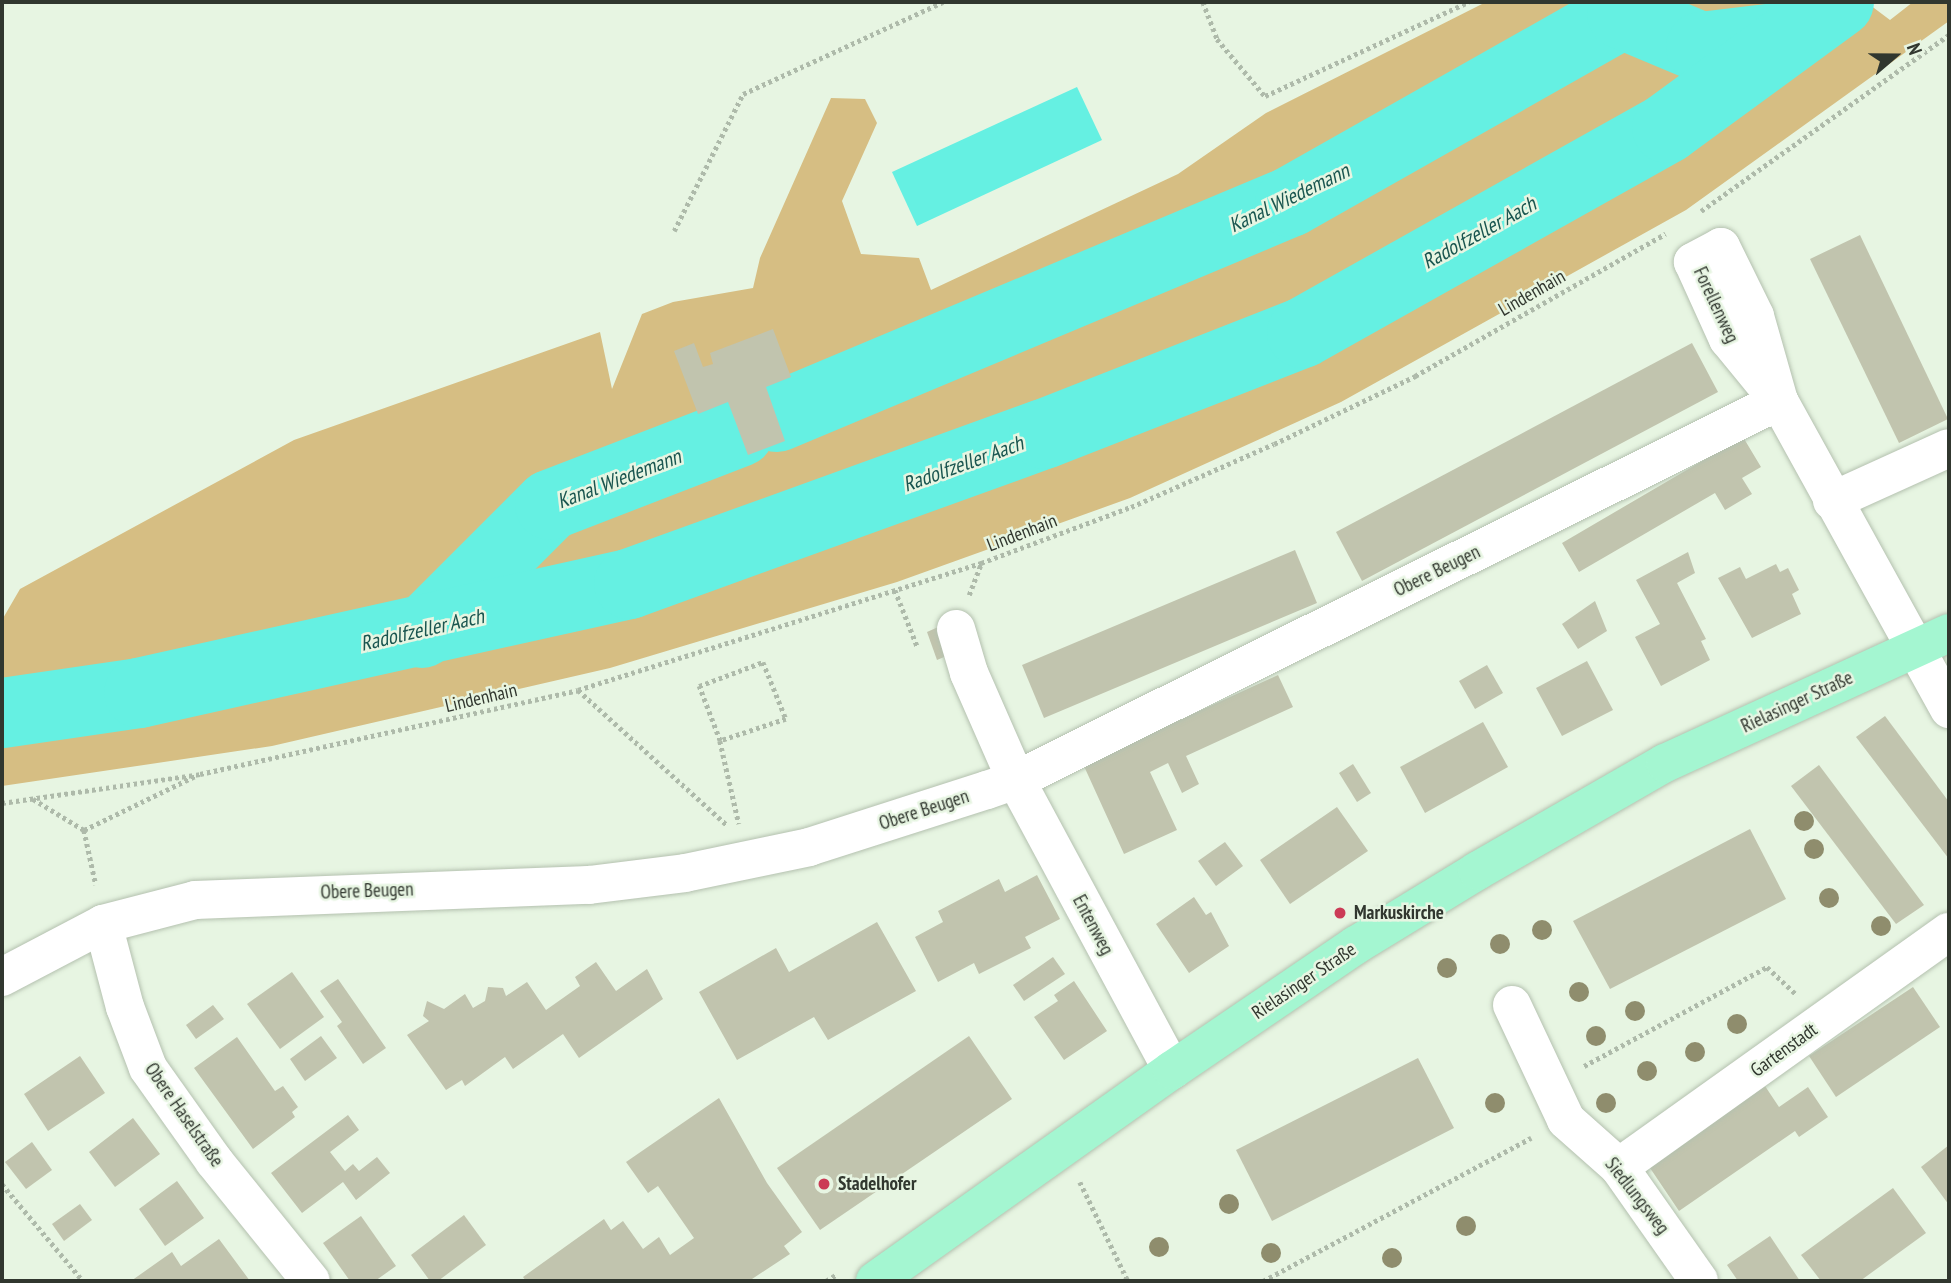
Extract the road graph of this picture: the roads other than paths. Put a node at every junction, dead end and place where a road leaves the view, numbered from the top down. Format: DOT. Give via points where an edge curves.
graph roads {
  1 [pos="1949,448"];
  2 [pos="1832,501"];
  3 [pos="956,629"];
  4 [pos="1949,633"];
  5 [pos="1912,649"];
  6 [pos="1949,709"];
  7 [pos="1016,780"];
  8 [pos="103,923"];
  9 [pos="1949,932"];
  10 [pos="2,977"];
  11 [pos="1512,1005"];
  12 [pos="1172,1070"];
  13 [pos="1619,1167"];
  14 [pos="311,1281"];
  15 [pos="875,1281"];
  16 [pos="1699,1281"];
  1 -- 2 [label="street"];
  2 -- 5 [label="street"];
  2 -- 7 [label="street, Obere Beugen" via="1779,401"];
  3 -- 7 [label="street, Entenweg" via="969,673"];
  4 -- 5 [label="main road, Rielasinger Straße"];
  5 -- 6 [label="street"];
  5 -- 12 [label="main road, Rielasinger Straße" via="1653,769 1356,945"];
  7 -- 8 [label="street, Obere Beugen" via="589,885 195,900"];
  7 -- 12 [label="street, Entenweg"];
  8 -- 10 [label="street, Obere Beugen"];
  8 -- 14 [label="street, Obere Haselstraße" via="125,1007 148,1068 214,1161"];
  9 -- 13 [label="street, Gartenstadt"];
  11 -- 13 [label="street, Siedlungsweg" via="1566,1121"];
  12 -- 15 [label="main road, Rielasinger Straße"];
  13 -- 16 [label="street, Siedlungsweg"];
}
